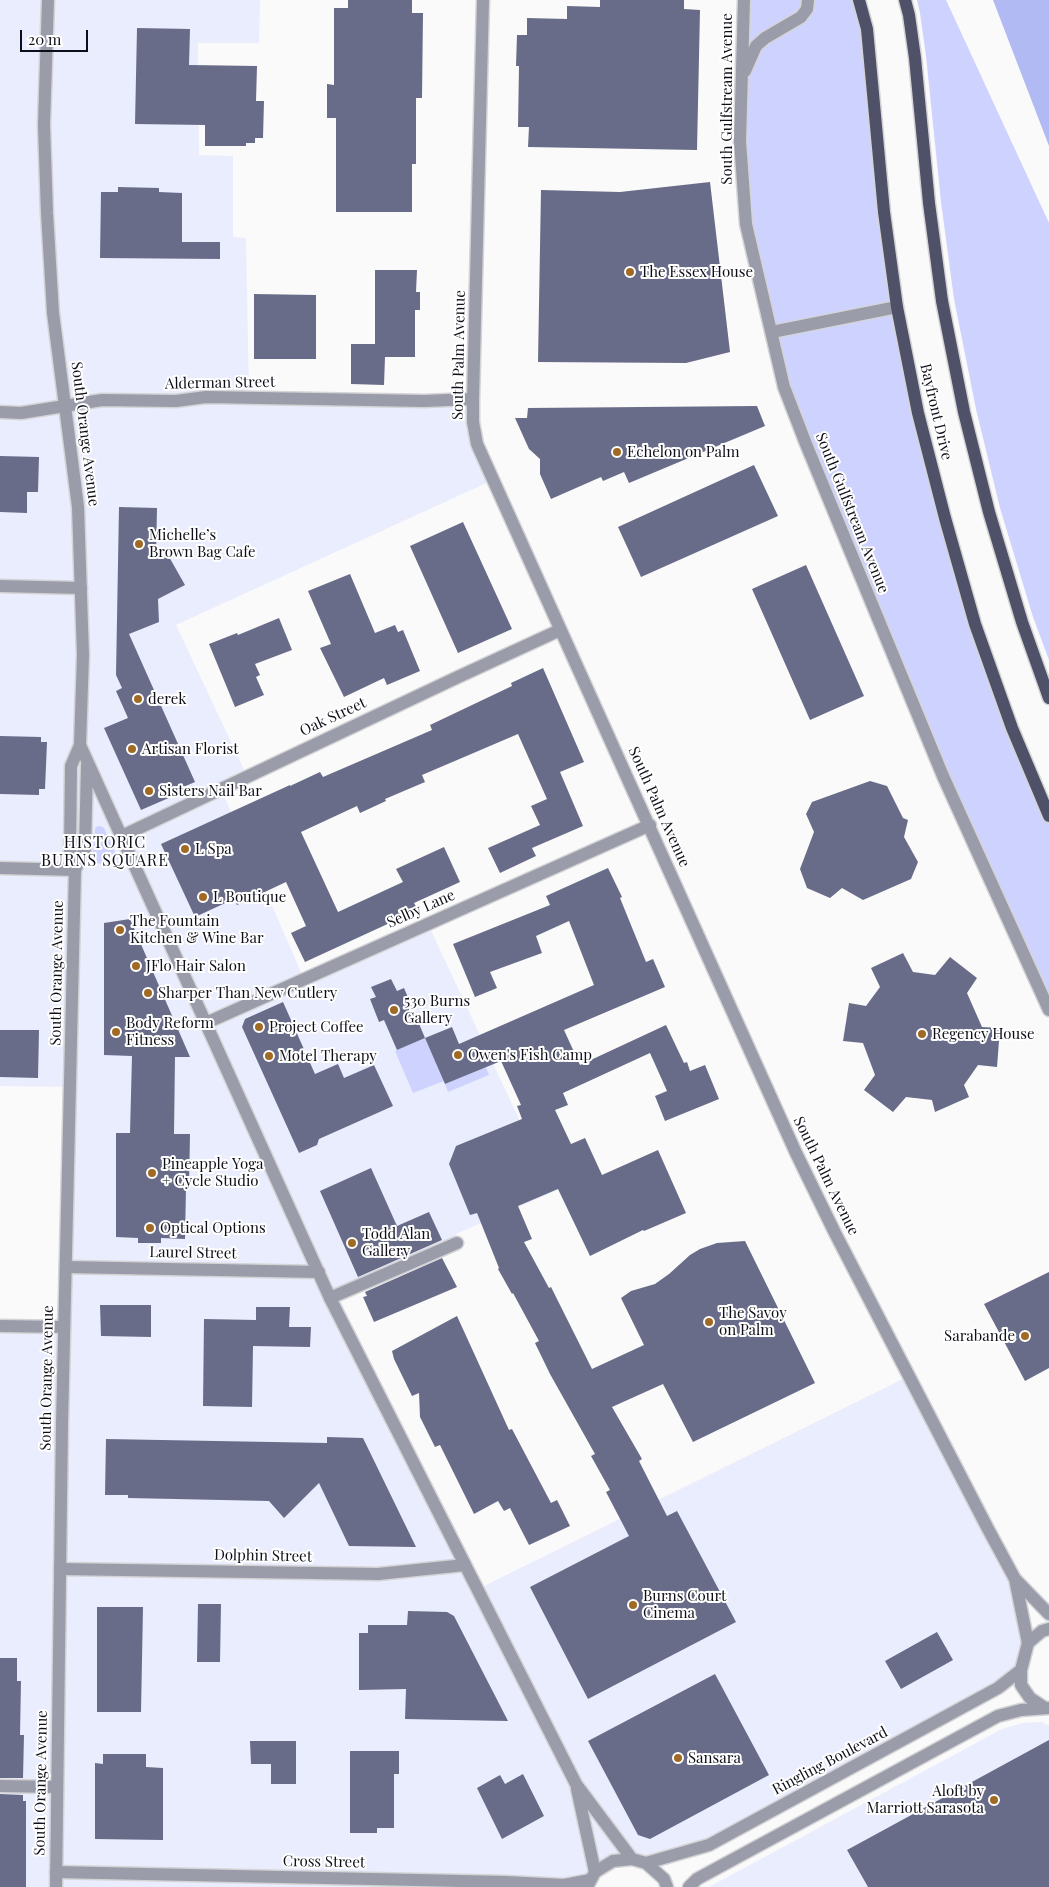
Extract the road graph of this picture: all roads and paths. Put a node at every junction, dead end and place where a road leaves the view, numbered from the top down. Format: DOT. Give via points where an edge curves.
graph roads {
  1 [pos="48,0"];
  2 [pos="483,0"];
  3 [pos="744,0"];
  4 [pos="808,0"];
  5 [pos="859,0"];
  6 [pos="904,0"];
  7 [pos="742,77"];
  8 [pos="897,307"];
  9 [pos="772,332"];
  10 [pos="473,399"];
  11 [pos="65,407"];
  12 [pos="0,412"];
  13 [pos="0,586"];
  14 [pos="81,588"];
  15 [pos="560,630"];
  16 [pos="1049,698"];
  17 [pos="80,745"];
  18 [pos="87,760"];
  19 [pos="1049,816"];
  20 [pos="650,825"];
  21 [pos="122,836"];
  22 [pos="0,868"];
  23 [pos="75,870"];
  24 [pos="1049,1010"];
  25 [pos="206,1023"];
  26 [pos="457,1242"];
  27 [pos="66,1267"];
  28 [pos="319,1272"];
  29 [pos="330,1298"];
  30 [pos="0,1326"];
  31 [pos="64,1327"];
  32 [pos="465,1565"];
  33 [pos="60,1570"];
  34 [pos="1015,1579"];
  35 [pos="1049,1614"];
  36 [pos="1049,1629"];
  37 [pos="1028,1643"];
  38 [pos="1021,1670"];
  39 [pos="1047,1708"];
  40 [pos="576,1784"];
  41 [pos="0,1786"];
  42 [pos="57,1787"];
  43 [pos="632,1859"];
  44 [pos="646,1863"];
  45 [pos="56,1872"];
  46 [pos="591,1880"];
  47 [pos="56,1887"];
  48 [pos="666,1887"];
  49 [pos="689,1887"];
  1 -- 11 [label="street, South Orange Avenue" via="44,125 47,213 53,312"];
  2 -- 10 [label="street, South Palm Avenue"];
  3 -- 7 [label="street, South Gulfstream Avenue"];
  4 -- 7 [label="street" via="807,9 801,17 756,46"];
  5 -- 8 [label="main road, Bayfront Drive" via="867,29 884,212"];
  6 -- 16 [label="main road, Bayfront Drive" via="915,58 942,301 964,412 989,512"];
  7 -- 9 [label="street, South Gulfstream Avenue" via="740,141 746,224"];
  8 -- 9 [label="street"];
  8 -- 19 [label="main road, Bayfront Drive" via="918,413 975,624 1012,728"];
  9 -- 24 [label="street, South Gulfstream Avenue" via="784,388 813,463 943,776"];
  10 -- 11 [label="street, Alderman Street" via="206,397 176,401 102,400"];
  10 -- 15 [label="street, South Palm Avenue" via="476,444"];
  11 -- 12 [label="street, Alderman Street" via="21,413"];
  11 -- 14 [label="street, South Orange Avenue" via="78,507"];
  13 -- 14 [label="street"];
  14 -- 17 [label="street, South Orange Avenue" via="84,655"];
  15 -- 20 [label="street, South Palm Avenue"];
  15 -- 21 [label="street, Oak Street"];
  17 -- 18 [label="street"];
  17 -- 23 [label="street, South Orange Avenue" via="71,766 70,850"];
  18 -- 21 [label="street"];
  18 -- 23 [label="street, South Orange Avenue" via="85,849"];
  20 -- 25 [label="street, Selby Lane"];
  20 -- 34 [label="street, South Palm Avenue" via="796,1153"];
  21 -- 25 [label="street"];
  22 -- 23 [label="street"];
  23 -- 27 [label="street, South Orange Avenue"];
  25 -- 28 [label="street"];
  26 -- 29 [label="street"];
  27 -- 28 [label="street, Laurel Street"];
  27 -- 31 [label="street, South Orange Avenue"];
  28 -- 29 [label="street"];
  29 -- 32 [label="street"];
  30 -- 31 [label="street"];
  31 -- 33 [label="street, South Orange Avenue"];
  32 -- 33 [label="street, Dolphin Street" via="378,1574"];
  32 -- 40 [label="street"];
  33 -- 42 [label="street, South Orange Avenue"];
  34 -- 35 [label="street, South Palm Avenue"];
  34 -- 37 [label="street, South Palm Avenue"];
  36 -- 37 [label="street"];
  37 -- 38 [label="street"];
  38 -- 39 [label="street" via="1021,1685 1030,1698"];
  38 -- 44 [label="street, Ringling Boulevard" via="998,1688 709,1845"];
  39 -- 49 [label="street" via="998,1716 697,1879"];
  40 -- 43 [label="street"];
  40 -- 46 [label="street"];
  41 -- 42 [label="street"];
  42 -- 45 [label="street, South Orange Avenue"];
  43 -- 44 [label="street"];
  43 -- 46 [label="street, Cross Street" via="613,1861"];
  44 -- 48 [label="street" via="664,1879"];
  45 -- 46 [label="street, Cross Street" via="564,1885"];
  45 -- 47 [label="street, South Orange Avenue"];
}
